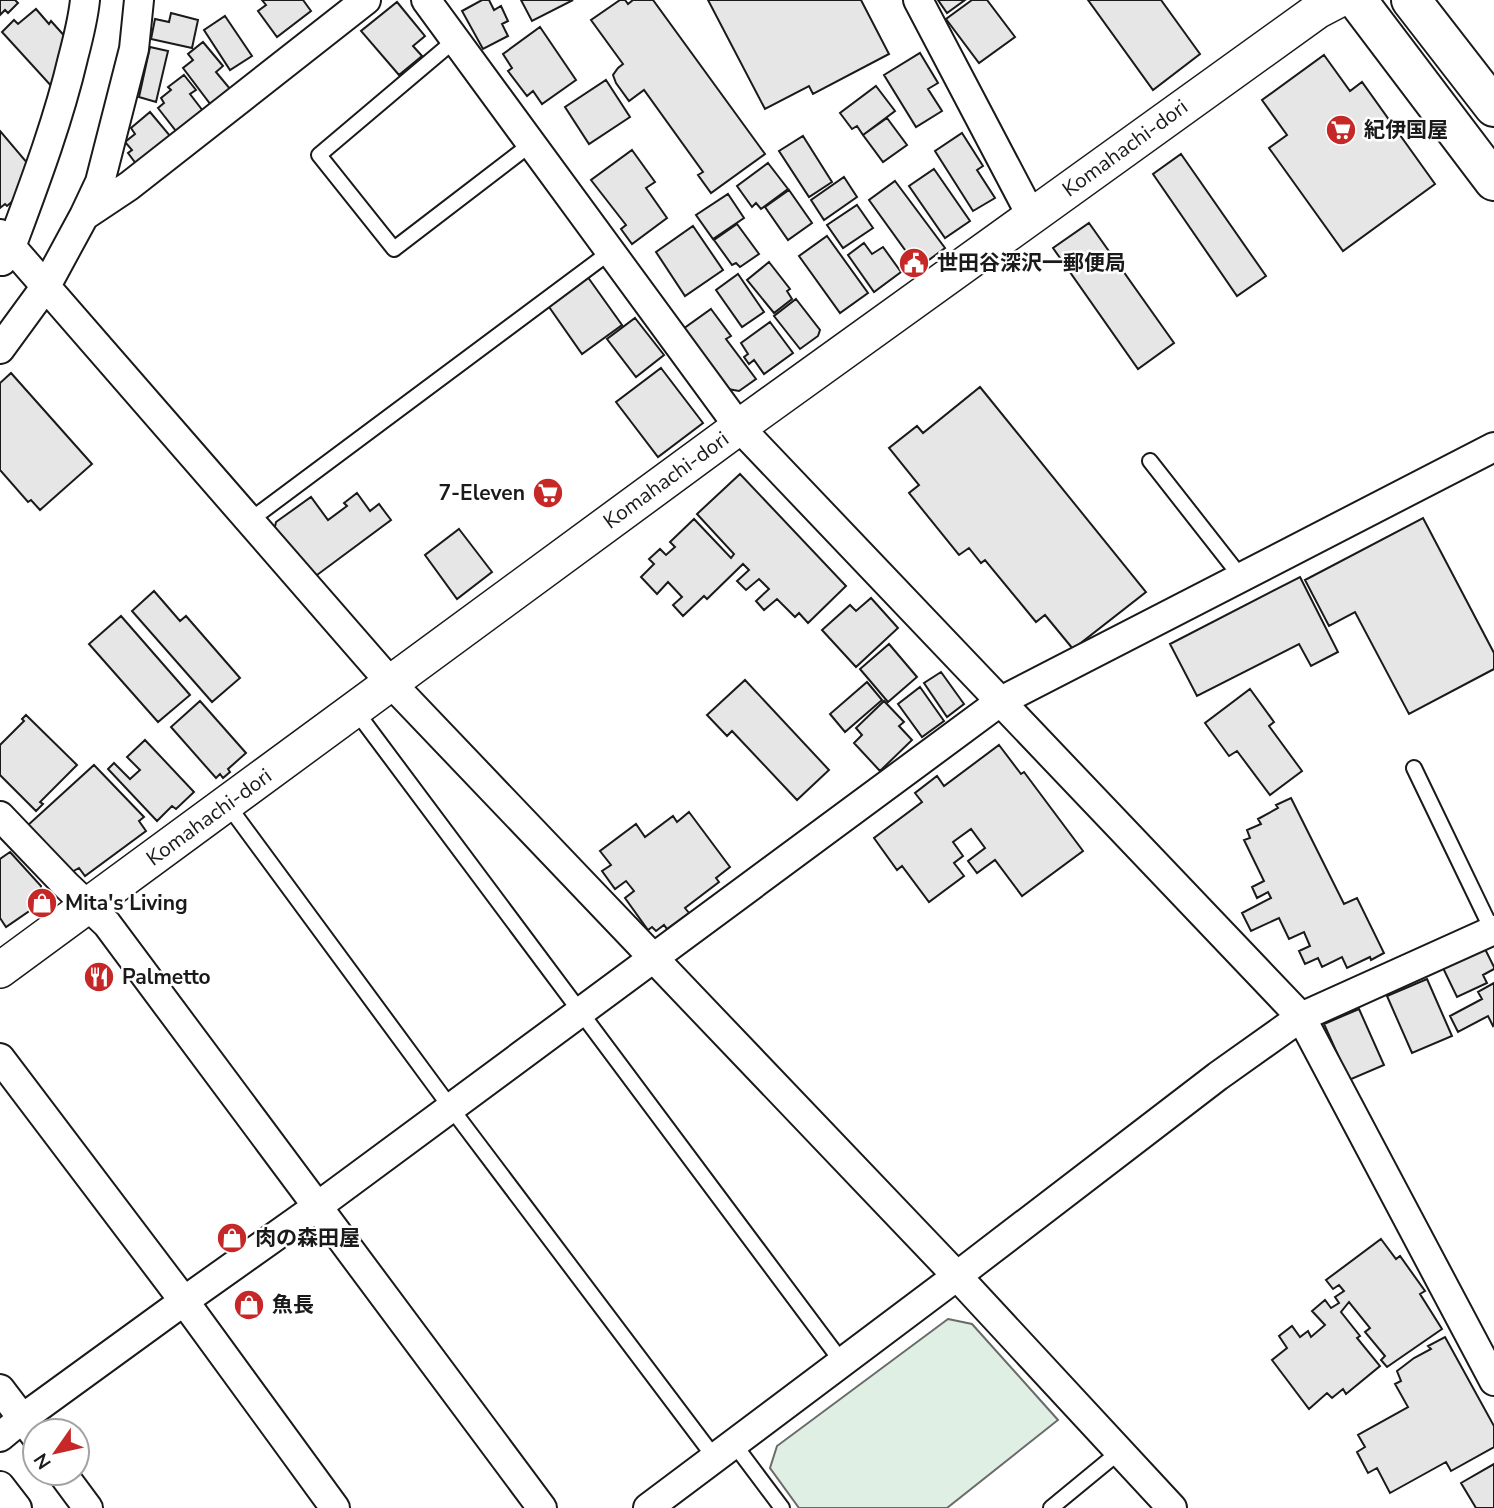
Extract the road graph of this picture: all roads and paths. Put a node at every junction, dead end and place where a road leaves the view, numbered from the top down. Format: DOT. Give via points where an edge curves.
graph roads {
  1 [pos="86,0"];
  2 [pos="139,0"];
  3 [pos="366,0"];
  4 [pos="426,0"];
  5 [pos="918,0"];
  6 [pos="1338,0"];
  7 [pos="1357,0"];
  8 [pos="1411,0"];
  9 [pos="455,40"];
  10 [pos="1494,107"];
  11 [pos="531,144"];
  12 [pos="1494,180"];
  13 [pos="1031,215"];
  14 [pos="84,216"];
  15 [pos="4,248"];
  16 [pos="610,252"];
  17 [pos="46,286"];
  18 [pos="0,349"];
  19 [pos="739,426"];
  20 [pos="1494,447"];
  21 [pos="1150,461"];
  22 [pos="249,520"];
  23 [pos="1241,577"];
  24 [pos="391,683"];
  25 [pos="1001,701"];
  26 [pos="355,710"];
  27 [pos="1414,768"];
  28 [pos="227,804"];
  29 [pos="0,816"];
  30 [pos="89,906"];
  31 [pos="1493,930"];
  32 [pos="653,958"];
  33 [pos="0,970"];
  34 [pos="580,1012"];
  35 [pos="1301,1017"];
  36 [pos="0,1058"];
  37 [pos="452,1108"];
  38 [pos="318,1206"];
  39 [pos="957,1276"];
  40 [pos="184,1301"];
  41 [pos="842,1362"];
  42 [pos="1494,1381"];
  43 [pos="0,1389"];
  44 [pos="21,1417"];
  45 [pos="41,1417"];
  46 [pos="21,1430"];
  47 [pos="0,1437"];
  48 [pos="724,1451"];
  49 [pos="1119,1452"];
  50 [pos="0,1486"];
  51 [pos="72,1487"];
  52 [pos="18,1508"];
  53 [pos="88,1508"];
  54 [pos="335,1508"];
  55 [pos="542,1508"];
  56 [pos="648,1508"];
  57 [pos="782,1508"];
  58 [pos="1051,1508"];
  59 [pos="1172,1508"];
  1 -- 15 [label="street" via="66,90 43,161"];
  2 -- 14 [label="street" via="134,49 100,182"];
  3 -- 14 [label="street"];
  4 -- 9 [label="street"];
  5 -- 13 [label="street"];
  6 -- 13 [label="street, Komahachi-dori"];
  7 -- 12 [label="main road"];
  8 -- 10 [label="main road"];
  9 -- 11 [label="street"];
  9 -- 11 [label="lane" via="319,155 394,249"];
  11 -- 16 [label="street"];
  13 -- 19 [label="street, Komahachi-dori"];
  14 -- 17 [label="street"];
  15 -- 17 [label="street"];
  16 -- 19 [label="street"];
  16 -- 22 [label="lane"];
  17 -- 18 [label="street"];
  17 -- 22 [label="street"];
  19 -- 24 [label="street, Komahachi-dori"];
  19 -- 25 [label="street"];
  20 -- 23 [label="street"];
  21 -- 23 [label="lane"];
  22 -- 24 [label="street"];
  23 -- 25 [label="street"];
  24 -- 26 [label="street, Komahachi-dori"];
  24 -- 32 [label="street"];
  25 -- 32 [label="street"];
  25 -- 35 [label="street"];
  26 -- 28 [label="street, Komahachi-dori"];
  26 -- 34 [label="lane"];
  27 -- 31 [label="lane"];
  28 -- 30 [label="street, Komahachi-dori"];
  28 -- 37 [label="lane"];
  29 -- 30 [label="street"];
  30 -- 33 [label="street, Komahachi-dori"];
  30 -- 38 [label="street"];
  31 -- 35 [label="street"];
  32 -- 34 [label="street"];
  32 -- 39 [label="street"];
  34 -- 37 [label="street"];
  34 -- 41 [label="lane"];
  35 -- 39 [label="street"];
  35 -- 42 [label="street" via="1480,1345"];
  36 -- 40 [label="street"];
  37 -- 38 [label="street"];
  37 -- 48 [label="lane"];
  38 -- 40 [label="street"];
  38 -- 55 [label="street"];
  39 -- 41 [label="street"];
  39 -- 49 [label="street"];
  40 -- 45 [label="street"];
  40 -- 54 [label="street"];
  41 -- 48 [label="street"];
  43 -- 44 [label="street"];
  46 -- 47 [label="street"];
  48 -- 56 [label="street"];
  48 -- 57 [label="lane"];
  49 -- 58 [label="lane"];
  49 -- 59 [label="street"];
  50 -- 52 [label="street"];
  51 -- 53 [label="street"];
}
